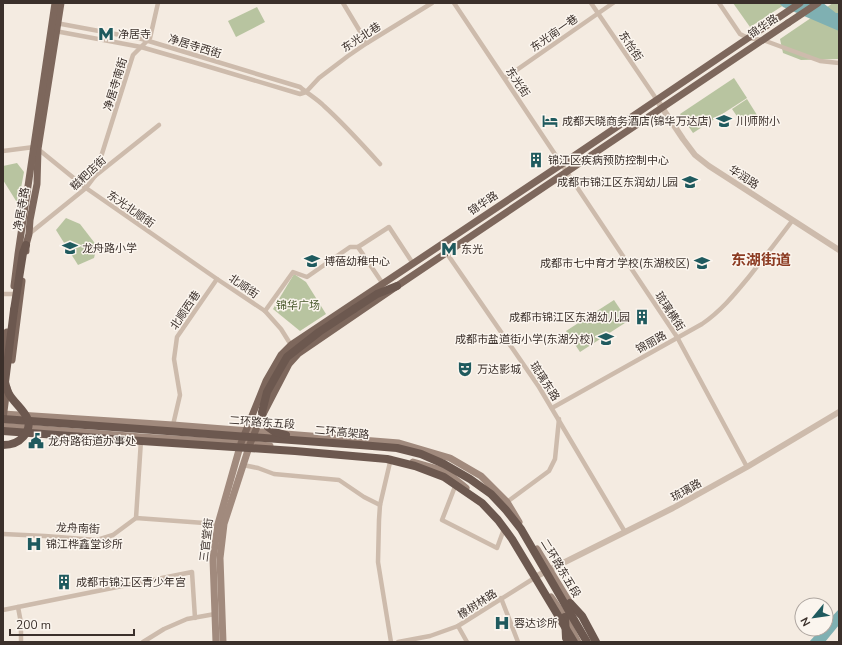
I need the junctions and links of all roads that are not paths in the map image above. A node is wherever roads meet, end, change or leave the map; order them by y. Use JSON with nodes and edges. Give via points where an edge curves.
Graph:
{"nodes":[{"id":1,"x":55,"y":3,"type":"edge"},
{"id":2,"x":61,"y":3,"type":"edge"},
{"id":3,"x":158,"y":3,"type":"edge"},
{"id":4,"x":343,"y":3,"type":"edge"},
{"id":5,"x":432,"y":3,"type":"edge"},
{"id":6,"x":454,"y":3,"type":"edge"},
{"id":7,"x":591,"y":3,"type":"edge"},
{"id":8,"x":613,"y":3,"type":"edge"},
{"id":9,"x":719,"y":3,"type":"edge"},
{"id":10,"x":800,"y":3,"type":"edge"},
{"id":11,"x":818,"y":3,"type":"edge"},
{"id":12,"x":598,"y":13,"type":"junction"},
{"id":13,"x":55,"y":27,"type":"junction"},
{"id":14,"x":748,"y":38,"type":"junction"},
{"id":15,"x":762,"y":40,"type":"junction"},
{"id":16,"x":147,"y":41,"type":"junction"},
{"id":17,"x":367,"y":43,"type":"junction"},
{"id":18,"x":141,"y":47,"type":"junction"},
{"id":19,"x":839,"y":63,"type":"edge"},
{"id":20,"x":504,"y":78,"type":"junction"},
{"id":21,"x":306,"y":92,"type":"junction"},
{"id":22,"x":657,"y":100,"type":"junction"},
{"id":23,"x":662,"y":108,"type":"junction"},
{"id":24,"x":159,"y":125,"type":"dead end"},
{"id":25,"x":36,"y":148,"type":"junction"},
{"id":26,"x":3,"y":151,"type":"edge"},
{"id":27,"x":380,"y":164,"type":"dead end"},
{"id":28,"x":562,"y":164,"type":"junction"},
{"id":29,"x":567,"y":172,"type":"junction"},
{"id":30,"x":95,"y":176,"type":"junction"},
{"id":31,"x":86,"y":188,"type":"junction"},
{"id":32,"x":792,"y":220,"type":"junction"},
{"id":33,"x":29,"y":234,"type":"junction"},
{"id":34,"x":26,"y":245,"type":"junction"},
{"id":35,"x":441,"y":245,"type":"junction"},
{"id":36,"x":358,"y":247,"type":"junction"},
{"id":37,"x":839,"y":250,"type":"edge"},
{"id":38,"x":446,"y":253,"type":"junction"},
{"id":39,"x":412,"y":262,"type":"dead end"},
{"id":40,"x":217,"y":279,"type":"junction"},
{"id":41,"x":383,"y":284,"type":"junction"},
{"id":42,"x":397,"y":286,"type":"junction"},
{"id":43,"x":3,"y":294,"type":"edge"},
{"id":44,"x":13,"y":294,"type":"junction"},
{"id":45,"x":265,"y":311,"type":"junction"},
{"id":46,"x":677,"y":338,"type":"junction"},
{"id":47,"x":291,"y":345,"type":"junction"},
{"id":48,"x":3,"y":363,"type":"edge"},
{"id":49,"x":552,"y":408,"type":"junction"},
{"id":50,"x":839,"y":412,"type":"edge"},
{"id":51,"x":3,"y":417,"type":"edge"},
{"id":52,"x":559,"y":419,"type":"junction"},
{"id":53,"x":173,"y":425,"type":"junction"},
{"id":54,"x":3,"y":426,"type":"edge"},
{"id":55,"x":3,"y":431,"type":"edge"},
{"id":56,"x":246,"y":432,"type":"junction"},
{"id":57,"x":255,"y":432,"type":"junction"},
{"id":58,"x":141,"y":437,"type":"junction"},
{"id":59,"x":241,"y":443,"type":"junction"},
{"id":60,"x":250,"y":444,"type":"junction"},
{"id":61,"x":360,"y":444,"type":"junction"},
{"id":62,"x":3,"y":445,"type":"edge"},
{"id":63,"x":391,"y":456,"type":"junction"},
{"id":64,"x":243,"y":465,"type":"junction"},
{"id":65,"x":747,"y":466,"type":"junction"},
{"id":66,"x":457,"y":481,"type":"junction"},
{"id":67,"x":507,"y":502,"type":"junction"},
{"id":68,"x":380,"y":505,"type":"junction"},
{"id":69,"x":136,"y":518,"type":"junction"},
{"id":70,"x":218,"y":524,"type":"junction"},
{"id":71,"x":506,"y":525,"type":"junction"},
{"id":72,"x":625,"y":532,"type":"junction"},
{"id":73,"x":3,"y":534,"type":"edge"},
{"id":74,"x":550,"y":569,"type":"junction"},
{"id":75,"x":537,"y":576,"type":"junction"},
{"id":76,"x":501,"y":598,"type":"junction"},
{"id":77,"x":570,"y":603,"type":"junction"},
{"id":78,"x":18,"y":607,"type":"junction"},
{"id":79,"x":3,"y":610,"type":"edge"},
{"id":80,"x":215,"y":614,"type":"junction"},
{"id":81,"x":565,"y":617,"type":"junction"},
{"id":82,"x":195,"y":618,"type":"junction"},
{"id":83,"x":458,"y":626,"type":"junction"},
{"id":84,"x":21,"y":642,"type":"edge"},
{"id":85,"x":143,"y":642,"type":"edge"},
{"id":86,"x":216,"y":642,"type":"edge"},
{"id":87,"x":223,"y":642,"type":"edge"},
{"id":88,"x":391,"y":642,"type":"edge"},
{"id":89,"x":398,"y":642,"type":"edge"},
{"id":90,"x":467,"y":642,"type":"edge"},
{"id":91,"x":518,"y":642,"type":"edge"},
{"id":92,"x":569,"y":642,"type":"edge"},
{"id":93,"x":574,"y":642,"type":"edge"},
{"id":94,"x":578,"y":642,"type":"edge"},
{"id":95,"x":587,"y":642,"type":"edge"},
{"id":96,"x":590,"y":642,"type":"edge"},
{"id":97,"x":596,"y":642,"type":"edge"}],
"edges":[{"from":1,"to":13,"type":"main road","name":"净居寺路"},
{"from":2,"to":13,"type":"main road","name":"净居寺路"},
{"from":3,"to":16,"type":"street","name":"净居寺南街","via":[[150,38]]},
{"from":4,"to":17,"type":"street"},
{"from":5,"to":17,"type":"street","name":"东光北巷"},
{"from":6,"to":20,"type":"street","name":"东光街"},
{"from":7,"to":12,"type":"street","name":"东怡街"},
{"from":8,"to":12,"type":"street","name":"东光南一巷"},
{"from":9,"to":14,"type":"street","via":[[740,34]]},
{"from":10,"to":14,"type":"main road","name":"锦华路"},
{"from":11,"to":15,"type":"main road","name":"锦华路","bridge":true},
{"from":12,"to":20,"type":"street","name":"东光南一巷"},
{"from":12,"to":22,"type":"street","name":"东怡街"},
{"from":13,"to":16,"type":"street","name":"净居寺西街"},
{"from":13,"to":18,"type":"street","name":"净居寺西街"},
{"from":13,"to":25,"type":"main road","name":"净居寺路"},
{"from":14,"to":15,"type":"street"},
{"from":14,"to":22,"type":"main road","name":"锦华路"},
{"from":15,"to":19,"type":"street","via":[[820,61]]},
{"from":15,"to":23,"type":"main road","name":"锦华路"},
{"from":16,"to":18,"type":"street","name":"净居寺南街"},
{"from":16,"to":21,"type":"street","name":"净居寺西街","via":[[300,87]]},
{"from":17,"to":21,"type":"street","name":"东光北巷","via":[[319,78]]},
{"from":18,"to":21,"type":"street","name":"净居寺西街","via":[[300,94]]},
{"from":18,"to":30,"type":"street","name":"净居寺南街","via":[[133,55]]},
{"from":20,"to":28,"type":"street","name":"东光街"},
{"from":21,"to":27,"type":"street","name":"净居寺西街","via":[[349,130]]},
{"from":22,"to":23,"type":"street","name":"华润路"},
{"from":22,"to":28,"type":"main road","name":"锦华路"},
{"from":23,"to":29,"type":"main road","name":"锦华路"},
{"from":23,"to":32,"type":"street","name":"华润路","via":[[695,155]]},
{"from":24,"to":30,"type":"street","name":"糍粑店街"},
{"from":25,"to":26,"type":"street"},
{"from":25,"to":31,"type":"street","name":"东光北顺街"},
{"from":25,"to":33,"type":"main road","name":"净居寺路","via":[[36,184]]},
{"from":25,"to":44,"type":"main road","name":"净居寺路"},
{"from":28,"to":29,"type":"street","name":"东光街"},
{"from":28,"to":35,"type":"main road","name":"锦华路"},
{"from":29,"to":38,"type":"main road","name":"锦华路"},
{"from":29,"to":46,"type":"street","name":"琉璃横街"},
{"from":30,"to":31,"type":"street","name":"糍粑店街"},
{"from":31,"to":33,"type":"street","name":"糍粑店街"},
{"from":31,"to":40,"type":"street","name":"东光北顺街"},
{"from":32,"to":37,"type":"street","name":"华润路"},
{"from":32,"to":46,"type":"street","name":"锦丽路","via":[[732,298],[702,324]]},
{"from":33,"to":34,"type":"main road","name":"净居寺路"},
{"from":34,"to":51,"type":"main road","name":"净居寺路"},
{"from":34,"to":62,"type":"highway","bridge":true,"via":[[14,310],[5,382],[10,395],[27,417],[28,428],[20,440]]},
{"from":35,"to":38,"type":"street","name":"琉璃东路"},
{"from":35,"to":41,"type":"main road","name":"锦华路"},
{"from":36,"to":39,"type":"street","via":[[389,227]]},
{"from":36,"to":41,"type":"street"},
{"from":36,"to":45,"type":"street","via":[[350,247],[306,277],[293,272]]},
{"from":38,"to":42,"type":"main road","name":"锦华路"},
{"from":38,"to":49,"type":"street","name":"琉璃东路"},
{"from":40,"to":45,"type":"street","name":"北顺街"},
{"from":40,"to":53,"type":"street","name":"北顺西巷","via":[[177,337],[174,359],[180,395]]},
{"from":41,"to":47,"type":"main road","name":"锦华路"},
{"from":42,"to":57,"type":"main road","name":"锦华路","via":[[299,353],[288,364]]},
{"from":42,"to":61,"type":"highway","bridge":true,"via":[[376,294],[287,357],[267,392],[262,412],[263,421],[275,432]]},
{"from":43,"to":44,"type":"street"},
{"from":44,"to":48,"type":"main road","name":"净居寺路"},
{"from":45,"to":47,"type":"street","name":"北顺街"},
{"from":46,"to":49,"type":"street","name":"锦丽路"},
{"from":46,"to":65,"type":"street","name":"琉璃横街"},
{"from":47,"to":56,"type":"main road","name":"锦华路","via":[[266,381]]},
{"from":49,"to":52,"type":"street","name":"琉璃东路"},
{"from":50,"to":65,"type":"street","name":"琉璃路"},
{"from":51,"to":53,"type":"main road","name":"二环路东五段"},
{"from":51,"to":61,"type":"highway","name":"二环高架路","bridge":true},
{"from":52,"to":67,"type":"street","via":[[555,459],[549,471]]},
{"from":52,"to":72,"type":"street","name":"琉璃东路"},
{"from":53,"to":56,"type":"main road","name":"二环路东五段"},
{"from":54,"to":58,"type":"main road","name":"二环路东五段"},
{"from":55,"to":93,"type":"highway","name":"二环高架路","bridge":true,"via":[[296,451],[387,459],[415,466],[444,477],[482,503],[498,520]]},
{"from":56,"to":57,"type":"main road","name":"二环路东五段"},
{"from":56,"to":59,"type":"main road","name":"锦华路"},
{"from":57,"to":60,"type":"main road","name":"锦华路"},
{"from":57,"to":67,"type":"main road","name":"二环路东五段","via":[[399,443],[450,458],[481,476]]},
{"from":58,"to":59,"type":"main road","name":"二环路东五段"},
{"from":58,"to":69,"type":"street"},
{"from":59,"to":60,"type":"main road","name":"二环路东五段"},
{"from":59,"to":70,"type":"main road","name":"三官堂街"},
{"from":60,"to":63,"type":"main road","name":"二环路东五段"},
{"from":60,"to":64,"type":"main road","name":"三官堂街"},
{"from":61,"to":95,"type":"highway","name":"二环高架路","bridge":true,"via":[[422,454],[470,478],[491,494],[521,529]]},
{"from":63,"to":66,"type":"main road","name":"二环路东五段","via":[[445,471]]},
{"from":63,"to":68,"type":"street"},
{"from":64,"to":68,"type":"street","via":[[274,474],[339,480]]},
{"from":64,"to":87,"type":"main road","name":"三官堂街","via":[[224,524],[220,558]]},
{"from":65,"to":72,"type":"street","name":"琉璃路"},
{"from":66,"to":71,"type":"main road","name":"二环路东五段","via":[[490,506]]},
{"from":66,"to":71,"type":"street","via":[[442,520],[497,548]]},
{"from":67,"to":74,"type":"main road","name":"二环路东五段"},
{"from":68,"to":88,"type":"street","via":[[378,562]]},
{"from":69,"to":70,"type":"street"},
{"from":69,"to":73,"type":"street","name":"龙舟南街","via":[[113,535],[97,540]]},
{"from":70,"to":80,"type":"main road","name":"三官堂街","via":[[213,559]]},
{"from":71,"to":75,"type":"main road","name":"二环路东五段"},
{"from":72,"to":74,"type":"street","name":"琉璃路"},
{"from":74,"to":75,"type":"street","name":"琉璃路"},
{"from":74,"to":77,"type":"main road","name":"二环路东五段"},
{"from":75,"to":76,"type":"street","name":"橡树林路"},
{"from":75,"to":81,"type":"main road","name":"二环路东五段"},
{"from":76,"to":83,"type":"street","name":"橡树林路"},
{"from":76,"to":91,"type":"street"},
{"from":77,"to":96,"type":"main road","name":"二环路东五段","via":[[573,614]]},
{"from":77,"to":97,"type":"highway","via":[[582,616]]},
{"from":78,"to":79,"type":"street"},
{"from":78,"to":82,"type":"street","via":[[192,572]]},
{"from":78,"to":84,"type":"street"},
{"from":80,"to":82,"type":"street"},
{"from":80,"to":86,"type":"main road","name":"三官堂街"},
{"from":81,"to":92,"type":"highway","via":[[566,638]]},
{"from":81,"to":94,"type":"main road","name":"二环路东五段"},
{"from":82,"to":85,"type":"street","via":[[164,629]]},
{"from":83,"to":89,"type":"street","name":"橡树林路","via":[[430,636]]},
{"from":83,"to":90,"type":"street"}]}
